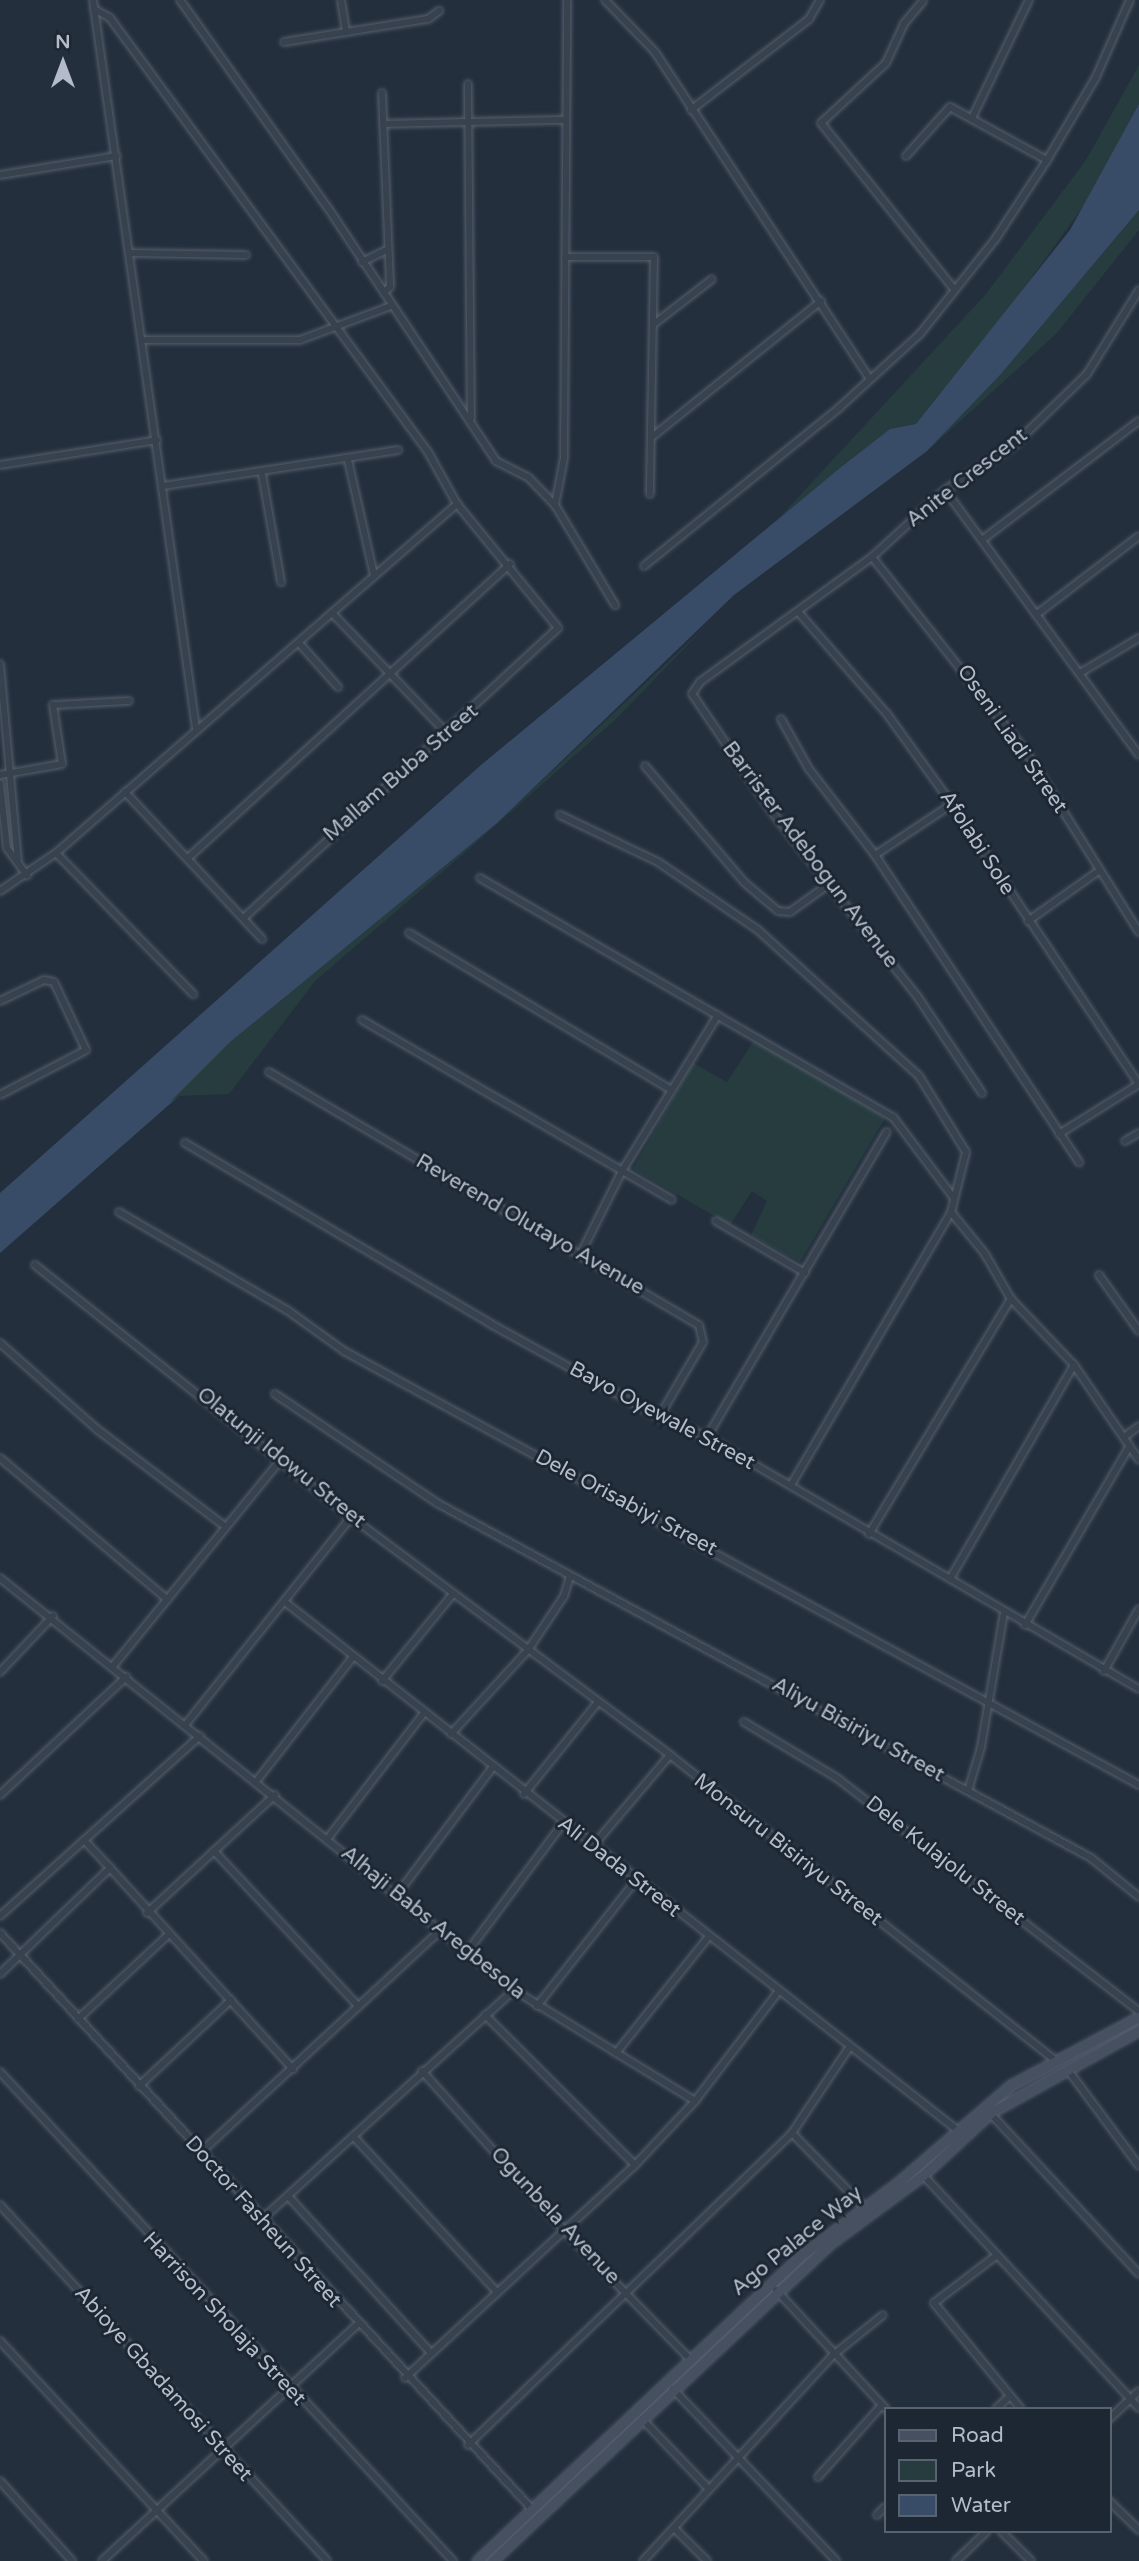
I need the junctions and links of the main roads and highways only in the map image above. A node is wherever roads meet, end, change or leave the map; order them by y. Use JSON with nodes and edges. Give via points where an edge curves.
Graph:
{"nodes":[{"id":1,"x":1139,"y":2017,"type":"edge"},
{"id":2,"x":1139,"y":2030,"type":"edge"},
{"id":3,"x":1022,"y":2079,"type":"junction"},
{"id":4,"x":1011,"y":2085,"type":"junction"},
{"id":5,"x":1025,"y":2093,"type":"junction"},
{"id":6,"x":1014,"y":2099,"type":"junction"},
{"id":7,"x":477,"y":2561,"type":"edge"},
{"id":8,"x":492,"y":2561,"type":"edge"}],
"edges":[{"from":1,"to":3,"type":"main road","name":"Ago Palace Way"},
{"from":2,"to":5,"type":"main road","name":"Ago Palace Way"},
{"from":3,"to":4,"type":"main road","name":"Ago Palace Way"},
{"from":3,"to":5,"type":"main road"},
{"from":4,"to":6,"type":"main road"},
{"from":4,"to":7,"type":"main road","name":"Ago Palace Way","via":[[780,2273]]},
{"from":5,"to":6,"type":"main road","name":"Ago Palace Way"},
{"from":6,"to":8,"type":"main road","name":"Ago Palace Way","via":[[990,2113],[923,2175],[776,2290]]}]}
